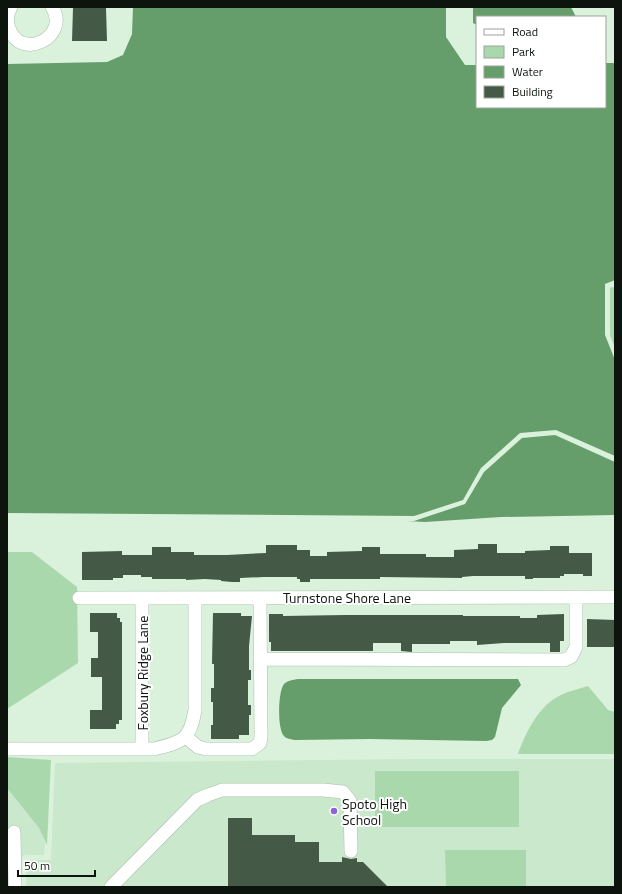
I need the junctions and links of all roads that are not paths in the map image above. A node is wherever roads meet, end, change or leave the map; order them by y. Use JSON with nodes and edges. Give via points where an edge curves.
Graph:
{"nodes":[{"id":1,"x":11,"y":7,"type":"edge"},
{"id":2,"x":52,"y":7,"type":"edge"},
{"id":3,"x":576,"y":597,"type":"junction"},
{"id":4,"x":615,"y":597,"type":"edge"},
{"id":5,"x":79,"y":598,"type":"dead end"},
{"id":6,"x":142,"y":598,"type":"junction"},
{"id":7,"x":195,"y":598,"type":"junction"},
{"id":8,"x":260,"y":598,"type":"junction"},
{"id":9,"x":260,"y":659,"type":"junction"},
{"id":10,"x":186,"y":737,"type":"junction"},
{"id":11,"x":142,"y":748,"type":"junction"},
{"id":12,"x":7,"y":749,"type":"edge"},
{"id":13,"x":14,"y":832,"type":"dead end"},
{"id":14,"x":350,"y":851,"type":"dead end"},
{"id":15,"x":15,"y":887,"type":"edge"},
{"id":16,"x":111,"y":887,"type":"edge"}],
"edges":[{"from":1,"to":2,"type":"street","via":[[7,24],[14,38],[20,42],[37,44],[45,41],[55,27],[56,19]]},
{"from":3,"to":4,"type":"street","name":"Turnstone Shore Lane"},
{"from":3,"to":8,"type":"street","name":"Turnstone Shore Lane"},
{"from":3,"to":9,"type":"street","via":[[576,647],[572,657],[564,660]]},
{"from":5,"to":6,"type":"street","name":"Turnstone Shore Lane"},
{"from":6,"to":7,"type":"street","name":"Turnstone Shore Lane"},
{"from":6,"to":11,"type":"street","name":"Foxbury Ridge Lane"},
{"from":7,"to":8,"type":"street","name":"Turnstone Shore Lane"},
{"from":7,"to":10,"type":"street","via":[[195,710],[193,724]]},
{"from":8,"to":9,"type":"street"},
{"from":9,"to":10,"type":"street","via":[[261,738],[258,746],[206,749],[198,747]]},
{"from":10,"to":11,"type":"street","via":[[173,744]]},
{"from":11,"to":12,"type":"street"},
{"from":13,"to":15,"type":"street"},
{"from":14,"to":16,"type":"street","via":[[350,801],[343,792],[222,790],[197,800]]}]}
